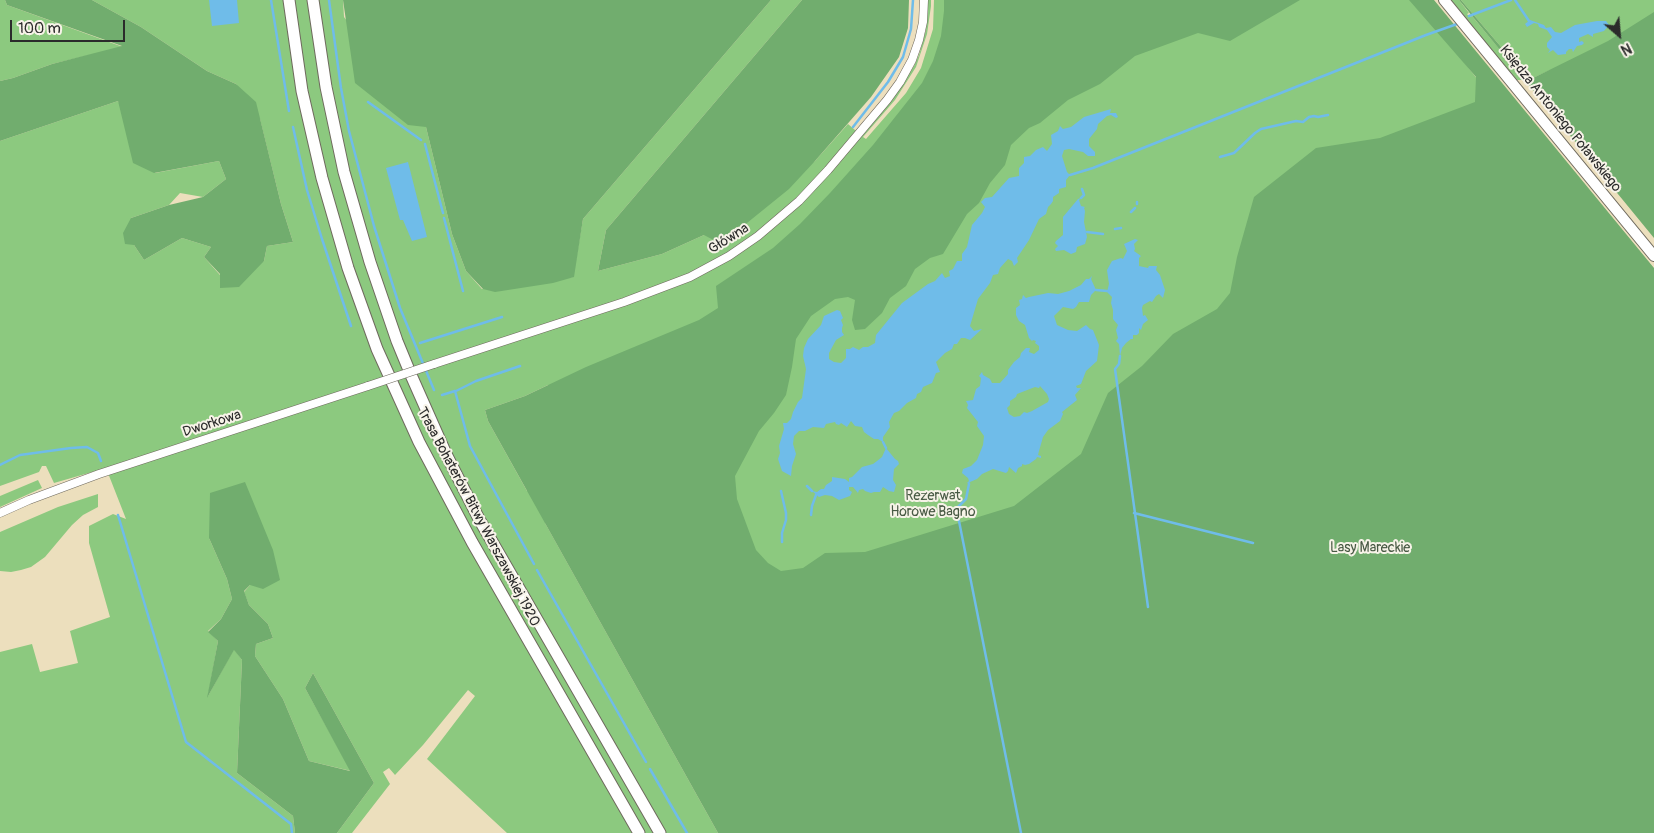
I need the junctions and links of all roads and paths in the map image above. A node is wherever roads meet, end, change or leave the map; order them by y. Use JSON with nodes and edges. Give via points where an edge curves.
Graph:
{"nodes":[{"id":1,"x":289,"y":0,"type":"edge"},
{"id":2,"x":313,"y":0,"type":"edge"},
{"id":3,"x":924,"y":0,"type":"edge"},
{"id":4,"x":1444,"y":0,"type":"edge"},
{"id":5,"x":1654,"y":256,"type":"edge"},
{"id":6,"x":434,"y":364,"type":"joint"},
{"id":7,"x":0,"y":513,"type":"edge"},
{"id":8,"x":639,"y":833,"type":"edge"},
{"id":9,"x":660,"y":833,"type":"edge"}],
"edges":[{"from":1,"to":8,"type":"highway","name":"Trasa Bohaterów Bitwy Warszawskiej 1920","via":[[312,140],[336,230],[377,349],[433,470]]},
{"from":2,"to":9,"type":"highway","name":"Trasa Bohaterów Bitwy Warszawskiej 1920","via":[[335,137],[358,224],[397,341],[446,454],[479,519]]},
{"from":3,"to":6,"type":"street","name":"Główna","via":[[919,40],[900,82],[828,170],[799,201],[758,236],[690,277]]},
{"from":4,"to":5,"type":"main road","name":"Księdza Antoniego Poławskiego"},
{"from":6,"to":7,"type":"street","name":"Dworkowa","bridge":true,"via":[[89,477]]}]}
